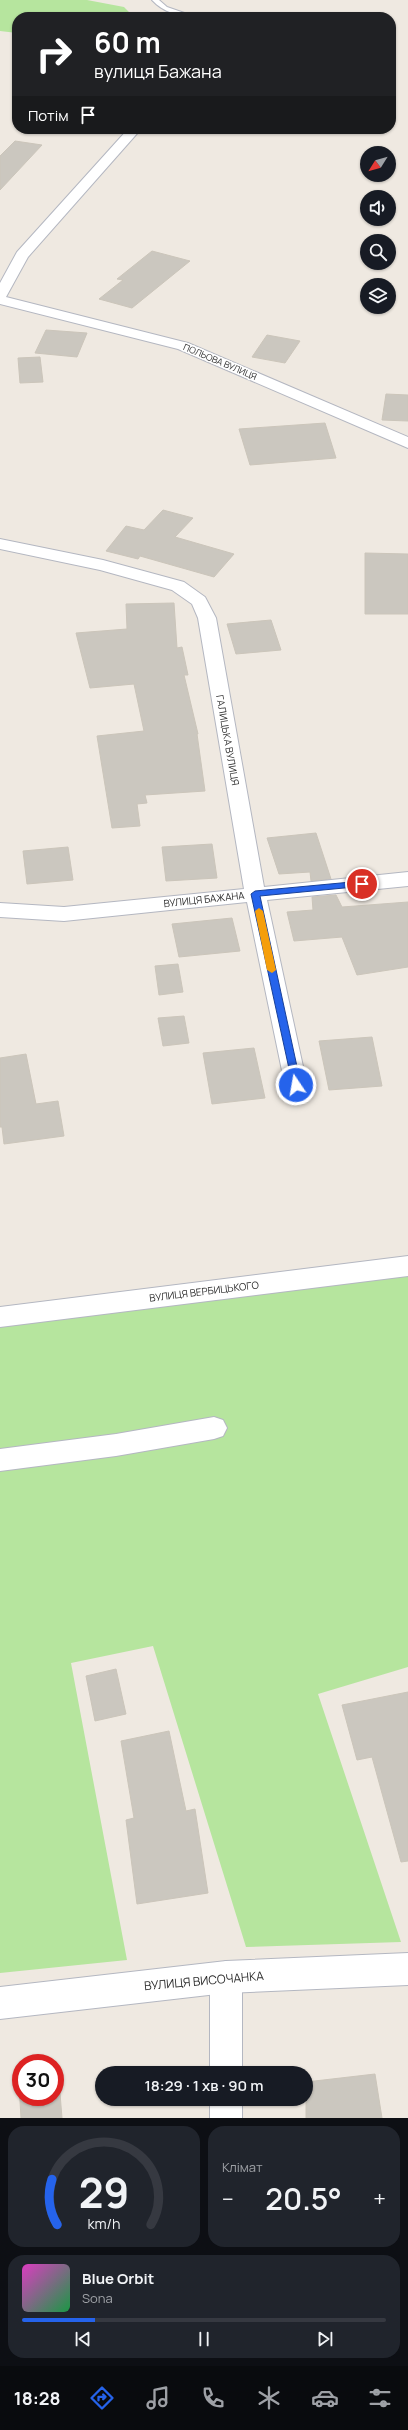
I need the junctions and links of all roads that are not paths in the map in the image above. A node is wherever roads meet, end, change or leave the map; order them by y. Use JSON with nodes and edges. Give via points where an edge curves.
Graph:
{"nodes":[{"id":1,"x":156,"y":0,"type":"edge"},
{"id":2,"x":177,"y":12,"type":"edge"},
{"id":3,"x":131,"y":134,"type":"edge"},
{"id":4,"x":0,"y":296,"type":"edge"},
{"id":5,"x":0,"y":300,"type":"edge"},
{"id":6,"x":408,"y":443,"type":"edge"},
{"id":7,"x":0,"y":544,"type":"edge"},
{"id":8,"x":408,"y":879,"type":"edge"},
{"id":9,"x":255,"y":894,"type":"junction"},
{"id":10,"x":0,"y":910,"type":"edge"},
{"id":11,"x":296,"y":1085,"type":"dead end"},
{"id":12,"x":408,"y":1266,"type":"edge"},
{"id":13,"x":0,"y":1317,"type":"edge"},
{"id":14,"x":214,"y":1428,"type":"dead end"},
{"id":15,"x":0,"y":1460,"type":"edge"},
{"id":16,"x":408,"y":1969,"type":"edge"},
{"id":17,"x":226,"y":1977,"type":"junction"},
{"id":18,"x":0,"y":2004,"type":"edge"},
{"id":19,"x":226,"y":2066,"type":"edge"},
{"id":20,"x":226,"y":2106,"type":"edge"},
{"id":21,"x":226,"y":2118,"type":"edge"}],
"edges":[{"from":1,"to":2,"type":"lane","via":[[165,8]]},
{"from":3,"to":4,"type":"street","via":[[22,255]]},
{"from":5,"to":6,"type":"street","name":"ПОЛЬОВА ВУЛИЦЯ","via":[[183,346]]},
{"from":7,"to":9,"type":"street","name":"ГАЛИЦЬКА ВУЛИЦЯ","via":[[103,565],[178,586],[199,601],[207,618]]},
{"from":8,"to":9,"type":"street","name":"ВУЛИЦЯ БАЖАНА"},
{"from":9,"to":10,"type":"street","name":"ВУЛИЦЯ БАЖАНА","via":[[64,914]]},
{"from":9,"to":11,"type":"street","name":"ГАЛИЦЬКА ВУЛИЦЯ"},
{"from":12,"to":13,"type":"street","name":"ВУЛИЦЯ ВЕРБИЦЬКОГО"},
{"from":14,"to":15,"type":"street"},
{"from":16,"to":17,"type":"street","name":"ВУЛИЦЯ ВИСОЧАНКА"},
{"from":17,"to":18,"type":"street","name":"ВУЛИЦЯ ВИСОЧАНКА"},
{"from":17,"to":19,"type":"street"},
{"from":20,"to":21,"type":"street"}]}
